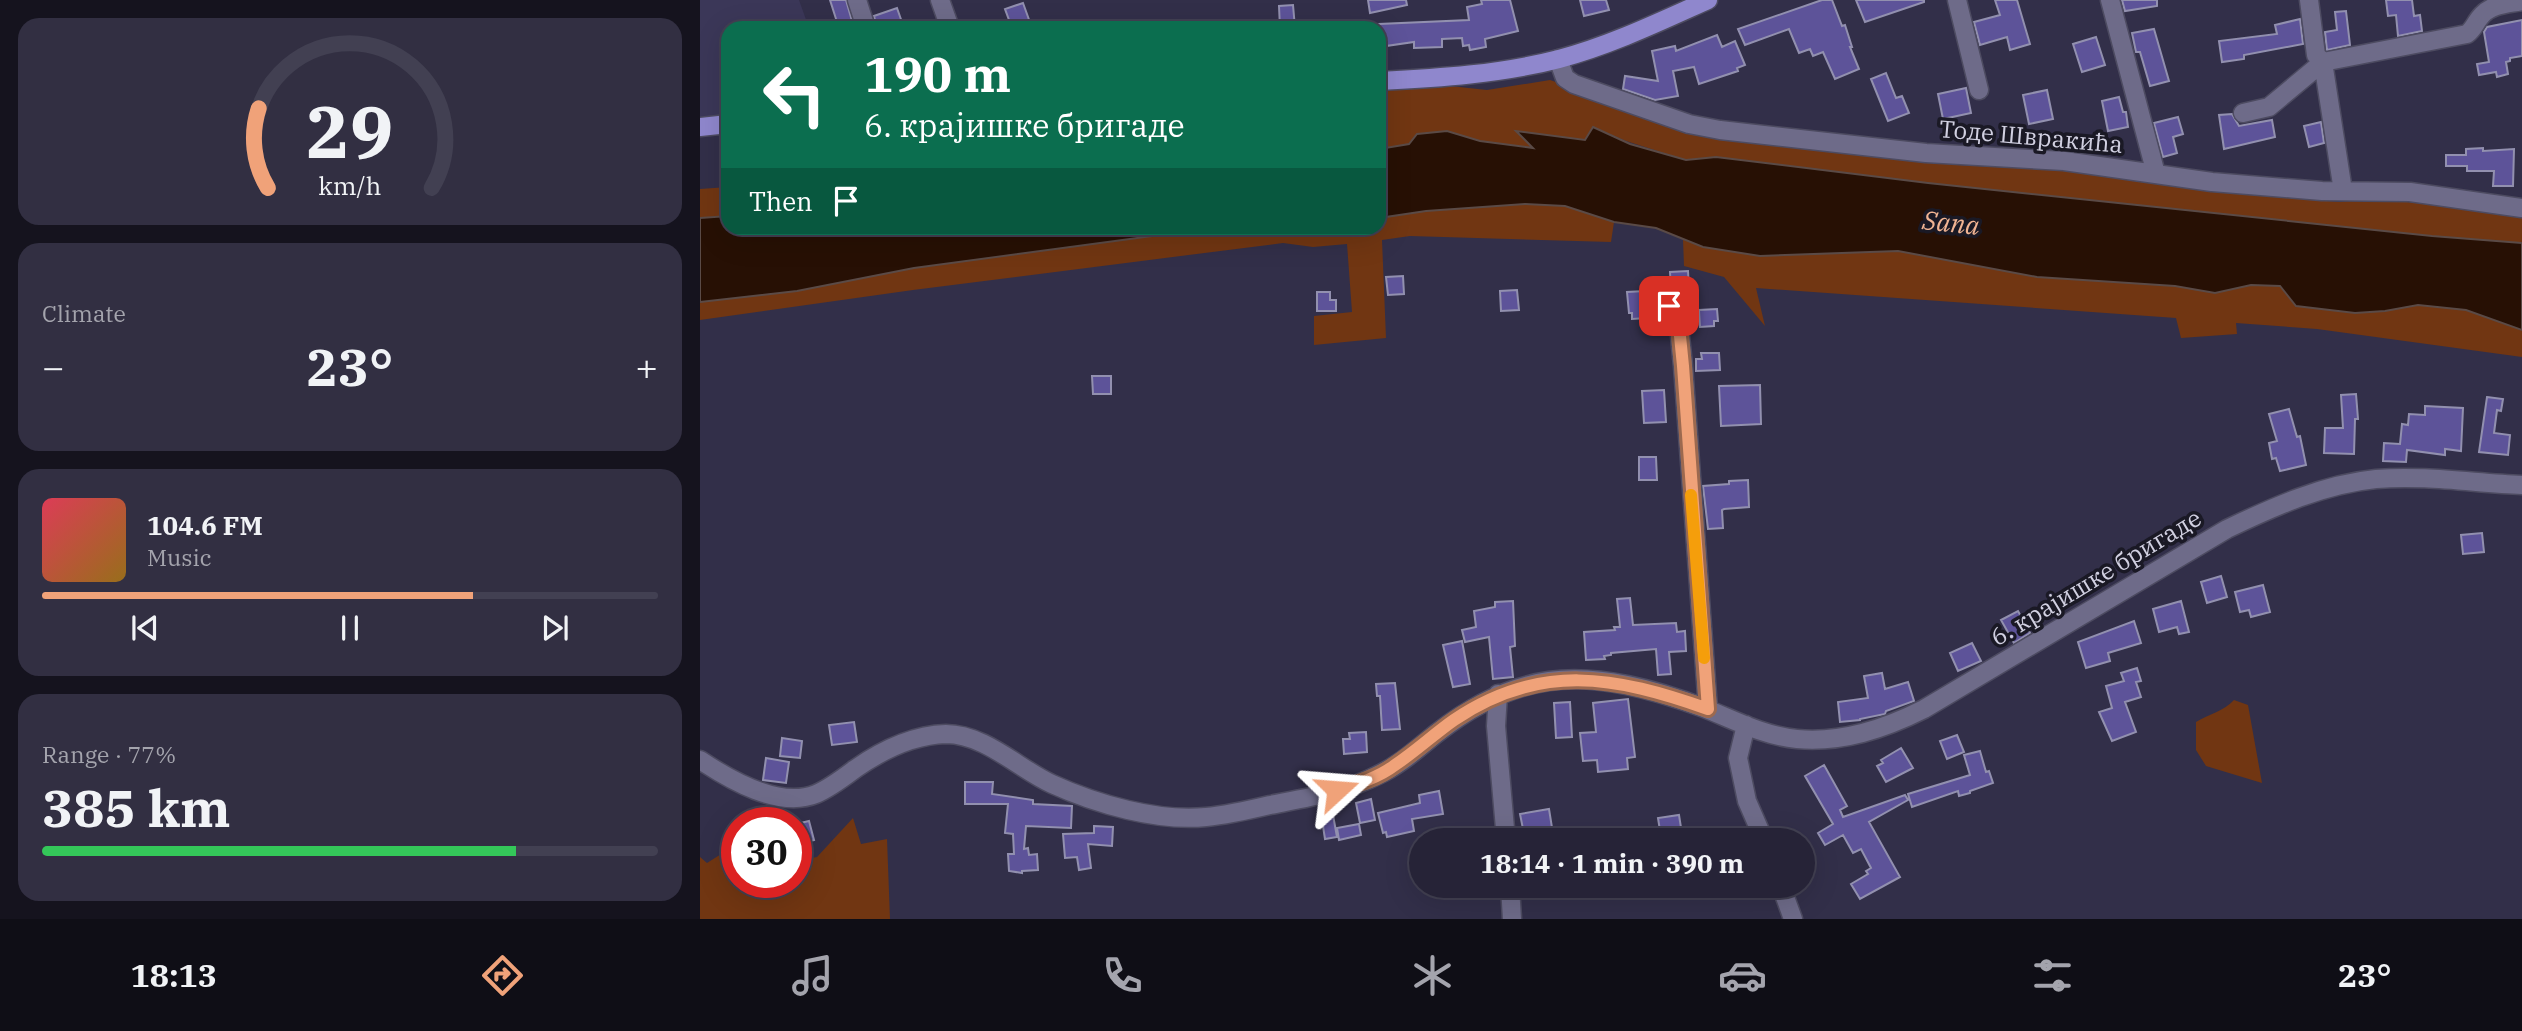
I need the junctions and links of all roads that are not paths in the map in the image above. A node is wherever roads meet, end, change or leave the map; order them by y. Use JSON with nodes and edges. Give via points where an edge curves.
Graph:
{"nodes":[{"id":1,"x":857,"y":0,"type":"edge"},
{"id":2,"x":940,"y":0,"type":"edge"},
{"id":3,"x":1708,"y":0,"type":"edge"},
{"id":4,"x":1957,"y":0,"type":"edge"},
{"id":5,"x":2110,"y":0,"type":"edge"},
{"id":6,"x":2309,"y":0,"type":"edge"},
{"id":7,"x":2522,"y":1,"type":"edge"},
{"id":8,"x":864,"y":21,"type":"edge"},
{"id":9,"x":948,"y":21,"type":"edge"},
{"id":10,"x":1558,"y":59,"type":"junction"},
{"id":11,"x":2323,"y":62,"type":"junction"},
{"id":12,"x":1386,"y":80,"type":"edge"},
{"id":13,"x":1979,"y":90,"type":"dead end"},
{"id":14,"x":2243,"y":113,"type":"dead end"},
{"id":15,"x":721,"y":125,"type":"edge"},
{"id":16,"x":700,"y":127,"type":"edge"},
{"id":17,"x":2156,"y":174,"type":"junction"},
{"id":18,"x":2343,"y":191,"type":"junction"},
{"id":19,"x":2522,"y":208,"type":"edge"},
{"id":20,"x":1669,"y":306,"type":"dead end"},
{"id":21,"x":2522,"y":485,"type":"edge"},
{"id":22,"x":1498,"y":694,"type":"junction"},
{"id":23,"x":1708,"y":709,"type":"junction"},
{"id":24,"x":1745,"y":725,"type":"junction"},
{"id":25,"x":700,"y":760,"type":"edge"},
{"id":26,"x":1505,"y":828,"type":"edge"},
{"id":27,"x":1759,"y":828,"type":"edge"},
{"id":28,"x":1511,"y":898,"type":"edge"},
{"id":29,"x":1785,"y":898,"type":"edge"},
{"id":30,"x":1512,"y":919,"type":"edge"},
{"id":31,"x":1793,"y":919,"type":"edge"}],
"edges":[{"from":1,"to":8,"type":"street"},
{"from":2,"to":9,"type":"street"},
{"from":3,"to":10,"type":"main road","via":[[1634,34]]},
{"from":4,"to":13,"type":"street"},
{"from":5,"to":17,"type":"street"},
{"from":6,"to":11,"type":"street","via":[[2316,55]]},
{"from":7,"to":11,"type":"street","via":[[2491,8],[2467,34]]},
{"from":10,"to":12,"type":"main road","via":[[1491,72]]},
{"from":10,"to":17,"type":"street","name":"Тоде Швракића","via":[[1565,78],[1574,84],[1689,124],[1720,130],[1926,153],[2064,161]]},
{"from":11,"to":14,"type":"street","via":[[2269,107]]},
{"from":11,"to":18,"type":"street"},
{"from":15,"to":16,"type":"main road"},
{"from":17,"to":18,"type":"street","name":"Тоде Швракића"},
{"from":18,"to":19,"type":"street","name":"Тоде Швракића","via":[[2410,192]]},
{"from":20,"to":23,"type":"street","via":[[1678,316],[1683,366]]},
{"from":21,"to":24,"type":"street","name":"6. крајишке бригаде","via":[[2376,479],[2314,494],[2227,529],[1901,720],[1851,736],[1814,740],[1779,736]]},
{"from":22,"to":23,"type":"street","name":"6. крајишке бригаде","via":[[1547,681],[1593,680]]},
{"from":22,"to":25,"type":"street","name":"6. крајишке бригаде","via":[[1452,721],[1378,776],[1337,790],[1208,817],[1149,814],[1090,797],[1051,783],[978,742],[948,734],[895,746],[831,786],[802,798],[755,790]]},
{"from":22,"to":26,"type":"street","via":[[1496,726]]},
{"from":23,"to":24,"type":"street","name":"6. крајишке бригаде"},
{"from":24,"to":27,"type":"street","via":[[1738,758],[1747,801]]},
{"from":28,"to":30,"type":"street"},
{"from":29,"to":31,"type":"street"}]}
